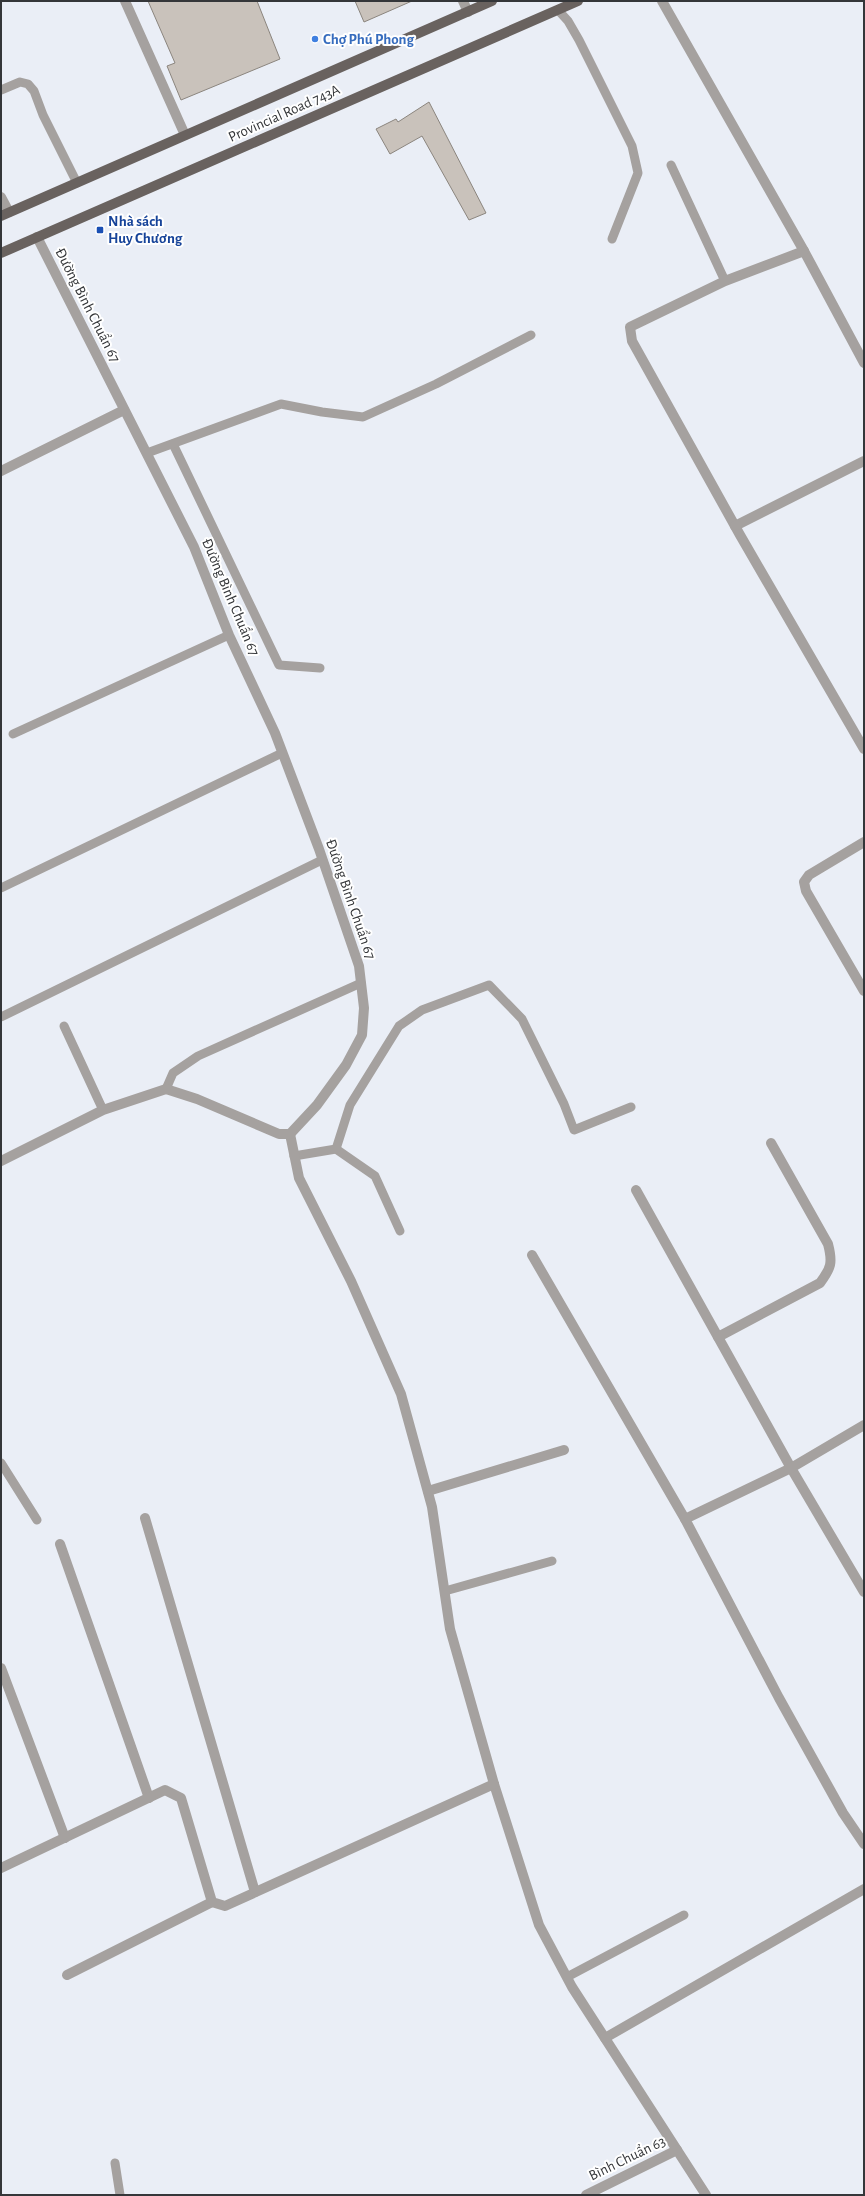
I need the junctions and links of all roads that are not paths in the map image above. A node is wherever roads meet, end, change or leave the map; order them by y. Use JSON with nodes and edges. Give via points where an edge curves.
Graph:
{"nodes":[{"id":1,"x":125,"y":1,"type":"edge"},
{"id":2,"x":463,"y":1,"type":"edge"},
{"id":3,"x":492,"y":1,"type":"edge"},
{"id":4,"x":578,"y":1,"type":"edge"},
{"id":5,"x":662,"y":1,"type":"edge"},
{"id":6,"x":558,"y":10,"type":"junction"},
{"id":7,"x":468,"y":12,"type":"junction"},
{"id":8,"x":1,"y":90,"type":"edge"},
{"id":9,"x":185,"y":135,"type":"junction"},
{"id":10,"x":671,"y":165,"type":"dead end"},
{"id":11,"x":77,"y":183,"type":"junction"},
{"id":12,"x":1,"y":197,"type":"edge"},
{"id":13,"x":5,"y":214,"type":"edge"},
{"id":14,"x":37,"y":238,"type":"junction"},
{"id":15,"x":612,"y":239,"type":"dead end"},
{"id":16,"x":804,"y":251,"type":"junction"},
{"id":17,"x":1,"y":253,"type":"edge"},
{"id":18,"x":725,"y":281,"type":"junction"},
{"id":19,"x":531,"y":335,"type":"dead end"},
{"id":20,"x":864,"y":363,"type":"edge"},
{"id":21,"x":124,"y":410,"type":"junction"},
{"id":22,"x":173,"y":444,"type":"junction"},
{"id":23,"x":147,"y":453,"type":"junction"},
{"id":24,"x":864,"y":461,"type":"edge"},
{"id":25,"x":1,"y":471,"type":"edge"},
{"id":26,"x":735,"y":526,"type":"junction"},
{"id":27,"x":229,"y":634,"type":"junction"},
{"id":28,"x":320,"y":668,"type":"dead end"},
{"id":29,"x":13,"y":734,"type":"dead end"},
{"id":30,"x":864,"y":749,"type":"edge"},
{"id":31,"x":282,"y":753,"type":"junction"},
{"id":32,"x":864,"y":842,"type":"edge"},
{"id":33,"x":322,"y":860,"type":"junction"},
{"id":34,"x":1,"y":888,"type":"edge"},
{"id":35,"x":362,"y":983,"type":"junction"},
{"id":36,"x":864,"y":991,"type":"edge"},
{"id":37,"x":1,"y":1017,"type":"edge"},
{"id":38,"x":64,"y":1026,"type":"dead end"},
{"id":39,"x":166,"y":1089,"type":"junction"},
{"id":40,"x":631,"y":1107,"type":"dead end"},
{"id":41,"x":103,"y":1110,"type":"junction"},
{"id":42,"x":290,"y":1134,"type":"junction"},
{"id":43,"x":771,"y":1143,"type":"dead end"},
{"id":44,"x":336,"y":1149,"type":"junction"},
{"id":45,"x":294,"y":1156,"type":"junction"},
{"id":46,"x":1,"y":1161,"type":"edge"},
{"id":47,"x":636,"y":1190,"type":"dead end"},
{"id":48,"x":400,"y":1231,"type":"dead end"},
{"id":49,"x":532,"y":1255,"type":"dead end"},
{"id":50,"x":718,"y":1337,"type":"junction"},
{"id":51,"x":864,"y":1426,"type":"edge"},
{"id":52,"x":564,"y":1450,"type":"dead end"},
{"id":53,"x":1,"y":1463,"type":"edge"},
{"id":54,"x":791,"y":1468,"type":"junction"},
{"id":55,"x":428,"y":1491,"type":"junction"},
{"id":56,"x":145,"y":1518,"type":"dead end"},
{"id":57,"x":685,"y":1519,"type":"junction"},
{"id":58,"x":37,"y":1520,"type":"dead end"},
{"id":59,"x":60,"y":1544,"type":"dead end"},
{"id":60,"x":552,"y":1561,"type":"dead end"},
{"id":61,"x":445,"y":1591,"type":"junction"},
{"id":62,"x":864,"y":1592,"type":"edge"},
{"id":63,"x":1,"y":1668,"type":"edge"},
{"id":64,"x":494,"y":1784,"type":"junction"},
{"id":65,"x":149,"y":1798,"type":"junction"},
{"id":66,"x":65,"y":1838,"type":"junction"},
{"id":67,"x":864,"y":1844,"type":"edge"},
{"id":68,"x":1,"y":1868,"type":"edge"},
{"id":69,"x":864,"y":1889,"type":"edge"},
{"id":70,"x":256,"y":1892,"type":"junction"},
{"id":71,"x":212,"y":1902,"type":"junction"},
{"id":72,"x":684,"y":1915,"type":"dead end"},
{"id":73,"x":67,"y":1975,"type":"dead end"},
{"id":74,"x":567,"y":1977,"type":"junction"},
{"id":75,"x":605,"y":2038,"type":"junction"},
{"id":76,"x":677,"y":2150,"type":"junction"},
{"id":77,"x":115,"y":2163,"type":"dead end"},
{"id":78,"x":120,"y":2195,"type":"edge"},
{"id":79,"x":586,"y":2195,"type":"edge"},
{"id":80,"x":706,"y":2195,"type":"edge"}],
"edges":[{"from":1,"to":9,"type":"street"},
{"from":2,"to":7,"type":"street"},
{"from":3,"to":7,"type":"main road","name":"Provincial Road 743A"},
{"from":4,"to":6,"type":"main road","name":"Provincial Road 743A"},
{"from":5,"to":16,"type":"street"},
{"from":6,"to":14,"type":"main road","name":"Provincial Road 743A"},
{"from":6,"to":15,"type":"lane","via":[[579,40],[632,146],[638,173]]},
{"from":7,"to":9,"type":"main road","name":"Provincial Road 743A"},
{"from":8,"to":11,"type":"lane","via":[[20,82],[28,84],[34,91],[43,115]]},
{"from":9,"to":11,"type":"main road","name":"Provincial Road 743A"},
{"from":10,"to":18,"type":"lane"},
{"from":11,"to":13,"type":"main road","name":"Provincial Road 743A"},
{"from":12,"to":13,"type":"street"},
{"from":14,"to":17,"type":"main road","name":"Provincial Road 743A"},
{"from":14,"to":21,"type":"street","name":"Đường Bình Chuẩn 67"},
{"from":16,"to":18,"type":"street"},
{"from":16,"to":20,"type":"street"},
{"from":18,"to":26,"type":"street","via":[[630,327],[632,341]]},
{"from":19,"to":22,"type":"lane","via":[[436,384],[363,416],[281,404]]},
{"from":21,"to":23,"type":"street","name":"Đường Bình Chuẩn 67"},
{"from":21,"to":25,"type":"street"},
{"from":22,"to":23,"type":"lane"},
{"from":22,"to":28,"type":"lane","via":[[279,665]]},
{"from":23,"to":27,"type":"street","name":"Đường Bình Chuẩn 67","via":[[194,547]]},
{"from":24,"to":26,"type":"street"},
{"from":26,"to":30,"type":"street"},
{"from":27,"to":29,"type":"lane"},
{"from":27,"to":31,"type":"street","name":"Đường Bình Chuẩn 67"},
{"from":31,"to":33,"type":"street","name":"Đường Bình Chuẩn 67"},
{"from":31,"to":34,"type":"lane"},
{"from":32,"to":36,"type":"street","via":[[809,875],[804,882],[806,891]]},
{"from":33,"to":35,"type":"street","name":"Đường Bình Chuẩn 67","via":[[359,966]]},
{"from":33,"to":37,"type":"lane"},
{"from":35,"to":39,"type":"lane","via":[[198,1056],[173,1073]]},
{"from":35,"to":42,"type":"street","name":"Đường Bình Chuẩn 67","via":[[362,1036],[346,1065],[317,1105]]},
{"from":38,"to":41,"type":"lane"},
{"from":39,"to":41,"type":"street"},
{"from":39,"to":42,"type":"street","via":[[279,1134]]},
{"from":40,"to":44,"type":"lane","via":[[574,1130],[522,1019],[489,985],[422,1010],[399,1026],[350,1105]]},
{"from":41,"to":46,"type":"street"},
{"from":42,"to":45,"type":"street"},
{"from":43,"to":50,"type":"street","via":[[828,1244],[831,1256],[830,1270],[820,1283]]},
{"from":44,"to":45,"type":"lane"},
{"from":44,"to":48,"type":"lane","via":[[375,1176]]},
{"from":45,"to":55,"type":"street","via":[[299,1178],[351,1281],[401,1394]]},
{"from":47,"to":50,"type":"street"},
{"from":49,"to":57,"type":"street"},
{"from":50,"to":54,"type":"street"},
{"from":51,"to":54,"type":"street"},
{"from":52,"to":55,"type":"street"},
{"from":53,"to":58,"type":"lane"},
{"from":54,"to":57,"type":"street"},
{"from":54,"to":62,"type":"street"},
{"from":55,"to":61,"type":"street"},
{"from":56,"to":70,"type":"street"},
{"from":57,"to":67,"type":"street","via":[[783,1705],[843,1813]]},
{"from":59,"to":65,"type":"street"},
{"from":60,"to":61,"type":"lane"},
{"from":61,"to":64,"type":"street","via":[[450,1629]]},
{"from":63,"to":66,"type":"street"},
{"from":64,"to":70,"type":"street"},
{"from":64,"to":74,"type":"street","via":[[539,1924]]},
{"from":65,"to":66,"type":"street"},
{"from":65,"to":71,"type":"street","via":[[165,1790],[181,1798]]},
{"from":66,"to":68,"type":"street"},
{"from":69,"to":75,"type":"street"},
{"from":70,"to":71,"type":"street","via":[[225,1906]]},
{"from":71,"to":73,"type":"street"},
{"from":72,"to":74,"type":"lane"},
{"from":74,"to":75,"type":"street"},
{"from":75,"to":76,"type":"street"},
{"from":76,"to":79,"type":"street","name":"Bình Chuẩn 63"},
{"from":76,"to":80,"type":"street","name":"Bình Chuẩn 63"},
{"from":77,"to":78,"type":"lane"}]}
